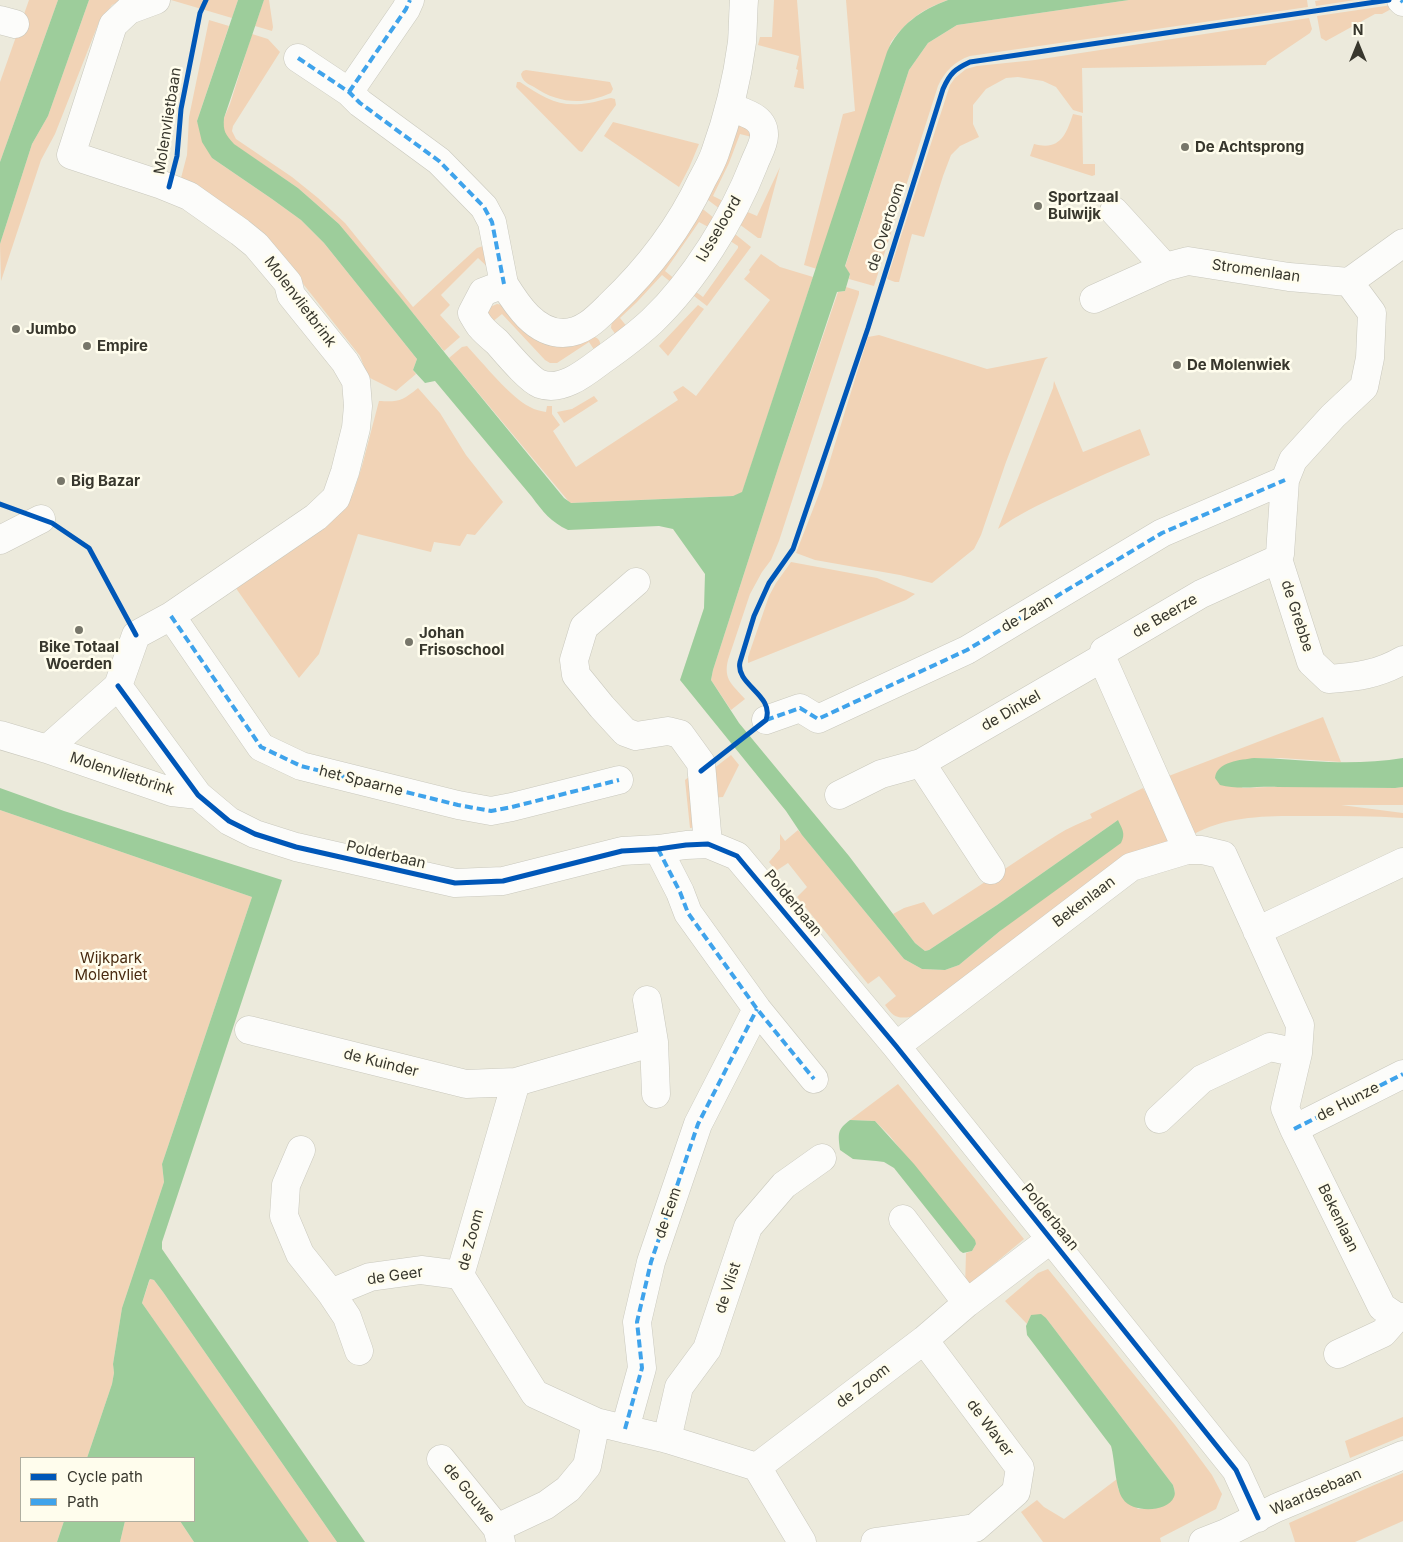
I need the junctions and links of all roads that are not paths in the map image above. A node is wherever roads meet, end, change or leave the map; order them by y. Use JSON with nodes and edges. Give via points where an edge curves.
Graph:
{"nodes":[{"id":1,"x":156,"y":0,"type":"edge"},
{"id":2,"x":410,"y":0,"type":"edge"},
{"id":3,"x":744,"y":0,"type":"edge"},
{"id":4,"x":298,"y":58,"type":"dead end"},
{"id":5,"x":349,"y":92,"type":"junction"},
{"id":6,"x":730,"y":107,"type":"junction"},
{"id":7,"x":1114,"y":211,"type":"dead end"},
{"id":8,"x":1403,"y":243,"type":"edge"},
{"id":9,"x":1165,"y":267,"type":"junction"},
{"id":10,"x":1349,"y":282,"type":"junction"},
{"id":11,"x":504,"y":284,"type":"junction"},
{"id":12,"x":1094,"y":299,"type":"dead end"},
{"id":13,"x":596,"y":319,"type":"junction"},
{"id":14,"x":622,"y":345,"type":"junction"},
{"id":15,"x":1285,"y":480,"type":"junction"},
{"id":16,"x":40,"y":519,"type":"dead end"},
{"id":17,"x":0,"y":540,"type":"edge"},
{"id":18,"x":1278,"y":559,"type":"junction"},
{"id":19,"x":636,"y":582,"type":"dead end"},
{"id":20,"x":171,"y":616,"type":"junction"},
{"id":21,"x":1102,"y":658,"type":"junction"},
{"id":22,"x":1403,"y":660,"type":"edge"},
{"id":23,"x":118,"y":686,"type":"junction"},
{"id":24,"x":766,"y":720,"type":"dead end"},
{"id":25,"x":0,"y":735,"type":"edge"},
{"id":26,"x":46,"y":749,"type":"junction"},
{"id":27,"x":921,"y":763,"type":"junction"},
{"id":28,"x":619,"y":780,"type":"dead end"},
{"id":29,"x":839,"y":794,"type":"dead end"},
{"id":30,"x":198,"y":795,"type":"junction"},
{"id":31,"x":708,"y":844,"type":"junction"},
{"id":32,"x":658,"y":849,"type":"junction"},
{"id":33,"x":1186,"y":850,"type":"junction"},
{"id":34,"x":1403,"y":862,"type":"edge"},
{"id":35,"x":991,"y":870,"type":"dead end"},
{"id":36,"x":1257,"y":931,"type":"junction"},
{"id":37,"x":647,"y":1000,"type":"dead end"},
{"id":38,"x":757,"y":1009,"type":"junction"},
{"id":39,"x":248,"y":1030,"type":"dead end"},
{"id":40,"x":654,"y":1042,"type":"junction"},
{"id":41,"x":896,"y":1046,"type":"junction"},
{"id":42,"x":1298,"y":1053,"type":"junction"},
{"id":43,"x":1403,"y":1074,"type":"edge"},
{"id":44,"x":814,"y":1079,"type":"dead end"},
{"id":45,"x":516,"y":1082,"type":"junction"},
{"id":46,"x":656,"y":1094,"type":"dead end"},
{"id":47,"x":1159,"y":1119,"type":"dead end"},
{"id":48,"x":1294,"y":1129,"type":"junction"},
{"id":49,"x":301,"y":1150,"type":"dead end"},
{"id":50,"x":822,"y":1158,"type":"dead end"},
{"id":51,"x":903,"y":1219,"type":"dead end"},
{"id":52,"x":1051,"y":1238,"type":"junction"},
{"id":53,"x":460,"y":1276,"type":"junction"},
{"id":54,"x":332,"y":1293,"type":"junction"},
{"id":55,"x":967,"y":1303,"type":"junction"},
{"id":56,"x":1400,"y":1317,"type":"edge"},
{"id":57,"x":924,"y":1340,"type":"junction"},
{"id":58,"x":359,"y":1351,"type":"dead end"},
{"id":59,"x":1338,"y":1354,"type":"dead end"},
{"id":60,"x":596,"y":1422,"type":"junction"},
{"id":61,"x":625,"y":1429,"type":"junction"},
{"id":62,"x":666,"y":1439,"type":"junction"},
{"id":63,"x":1403,"y":1455,"type":"edge"},
{"id":64,"x":441,"y":1459,"type":"dead end"},
{"id":65,"x":757,"y":1467,"type":"junction"},
{"id":66,"x":1258,"y":1518,"type":"junction"},
{"id":67,"x":499,"y":1535,"type":"edge"},
{"id":68,"x":802,"y":1542,"type":"edge"},
{"id":69,"x":875,"y":1542,"type":"edge"},
{"id":70,"x":1203,"y":1542,"type":"edge"}],
"edges":[{"from":1,"to":20,"type":"street","name":"Molenvlietbrink","via":[[129,10],[113,25],[72,155],[190,196],[256,245],[288,283],[291,296],[346,362],[356,381],[358,406],[356,428],[336,498],[316,517]]},
{"from":2,"to":5,"type":"street"},
{"from":3,"to":6,"type":"street","via":[[742,42]]},
{"from":4,"to":5,"type":"street"},
{"from":5,"to":11,"type":"street","via":[[439,161],[484,207],[492,222]]},
{"from":6,"to":13,"type":"street","via":[[714,155],[692,201],[660,252]]},
{"from":6,"to":14,"type":"street","name":"IJsseloord","via":[[754,116],[762,124],[765,137],[750,173],[727,220],[701,262],[652,321]]},
{"from":7,"to":9,"type":"street"},
{"from":8,"to":10,"type":"street"},
{"from":9,"to":10,"type":"street","name":"Stromenlaan","via":[[1188,261],[1289,277]]},
{"from":9,"to":12,"type":"street","name":"Stromenlaan"},
{"from":10,"to":15,"type":"street","via":[[1372,313],[1370,358],[1364,387],[1293,460]]},
{"from":11,"to":13,"type":"street","via":[[516,304],[548,331],[564,333],[584,329]]},
{"from":11,"to":14,"type":"street","name":"IJsseloord","via":[[483,292],[472,313],[479,325],[540,384],[567,384]]},
{"from":13,"to":14,"type":"street"},
{"from":15,"to":18,"type":"street"},
{"from":15,"to":24,"type":"street","name":"de Zaan","via":[[1162,533],[967,650],[818,719],[800,708]]},
{"from":16,"to":17,"type":"street"},
{"from":18,"to":21,"type":"street","name":"de Beerze","via":[[1201,594],[1104,651]]},
{"from":18,"to":22,"type":"street","name":"de Grebbe","via":[[1311,662],[1329,680],[1358,677]]},
{"from":19,"to":31,"type":"street","via":[[584,627],[574,660],[576,675],[626,732],[636,736],[668,731],[680,734],[701,763]]},
{"from":20,"to":23,"type":"street","name":"Molenvlietbrink","via":[[136,635]]},
{"from":20,"to":28,"type":"street","name":"het Spaarne","via":[[261,748],[301,766],[491,811]]},
{"from":21,"to":27,"type":"street","name":"de Dinkel"},
{"from":21,"to":33,"type":"street"},
{"from":23,"to":26,"type":"street","name":"Molenvlietbrink"},
{"from":23,"to":30,"type":"street","name":"Polderbaan"},
{"from":25,"to":26,"type":"street","name":"Molenvlietbrink"},
{"from":26,"to":30,"type":"street","name":"Molenvlietbrink","via":[[172,792]]},
{"from":27,"to":29,"type":"street","name":"de Dinkel","via":[[880,774]]},
{"from":27,"to":35,"type":"street"},
{"from":30,"to":32,"type":"street","name":"Polderbaan","via":[[229,821],[255,834],[296,847],[456,883],[503,881],[622,851]]},
{"from":31,"to":32,"type":"street","name":"Polderbaan"},
{"from":31,"to":41,"type":"street","name":"Polderbaan","via":[[737,856]]},
{"from":32,"to":38,"type":"street","via":[[688,913]]},
{"from":33,"to":36,"type":"street","name":"Bekenlaan","via":[[1223,854]]},
{"from":33,"to":41,"type":"street","name":"Bekenlaan","via":[[1131,868]]},
{"from":34,"to":36,"type":"street"},
{"from":36,"to":42,"type":"street","name":"Bekenlaan","via":[[1300,1025]]},
{"from":37,"to":40,"type":"street"},
{"from":38,"to":44,"type":"street"},
{"from":38,"to":61,"type":"street","name":"de Eem","via":[[698,1124],[651,1262],[637,1322],[642,1368]]},
{"from":39,"to":45,"type":"street","name":"de Kuinder","via":[[466,1084]]},
{"from":40,"to":45,"type":"street"},
{"from":40,"to":46,"type":"street"},
{"from":41,"to":52,"type":"street","name":"Polderbaan"},
{"from":42,"to":47,"type":"street","via":[[1270,1047],[1202,1079]]},
{"from":42,"to":48,"type":"street","name":"Bekenlaan","via":[[1285,1108]]},
{"from":43,"to":48,"type":"street","name":"de Hunze"},
{"from":45,"to":53,"type":"street","name":"de Zoom"},
{"from":48,"to":56,"type":"street","name":"Bekenlaan","via":[[1382,1307]]},
{"from":49,"to":54,"type":"street","via":[[286,1185],[284,1216],[300,1254]]},
{"from":50,"to":62,"type":"street","name":"de Vlist","via":[[784,1185],[748,1227],[707,1349],[679,1387]]},
{"from":51,"to":55,"type":"street"},
{"from":52,"to":55,"type":"street","name":"de Zoom"},
{"from":52,"to":66,"type":"street","name":"Polderbaan","via":[[1236,1470]]},
{"from":53,"to":54,"type":"street","name":"de Geer","via":[[421,1270],[370,1277]]},
{"from":53,"to":60,"type":"street","name":"de Zoom","via":[[535,1394]]},
{"from":54,"to":58,"type":"street","via":[[347,1317]]},
{"from":55,"to":57,"type":"street","name":"de Zoom"},
{"from":56,"to":59,"type":"street","via":[[1383,1333]]},
{"from":57,"to":65,"type":"street","name":"de Zoom"},
{"from":57,"to":69,"type":"street","name":"de Waver","via":[[1020,1468],[1016,1492],[975,1528]]},
{"from":60,"to":61,"type":"street","name":"de Zoom"},
{"from":60,"to":67,"type":"street","name":"de Gouwe","via":[[587,1466],[568,1489]]},
{"from":61,"to":62,"type":"street","name":"de Zoom"},
{"from":62,"to":65,"type":"street","name":"de Zoom"},
{"from":63,"to":66,"type":"street","name":"Waardsebaan"},
{"from":64,"to":67,"type":"street","name":"de Gouwe"},
{"from":65,"to":68,"type":"street"},
{"from":66,"to":70,"type":"street","name":"Waardsebaan"}]}
